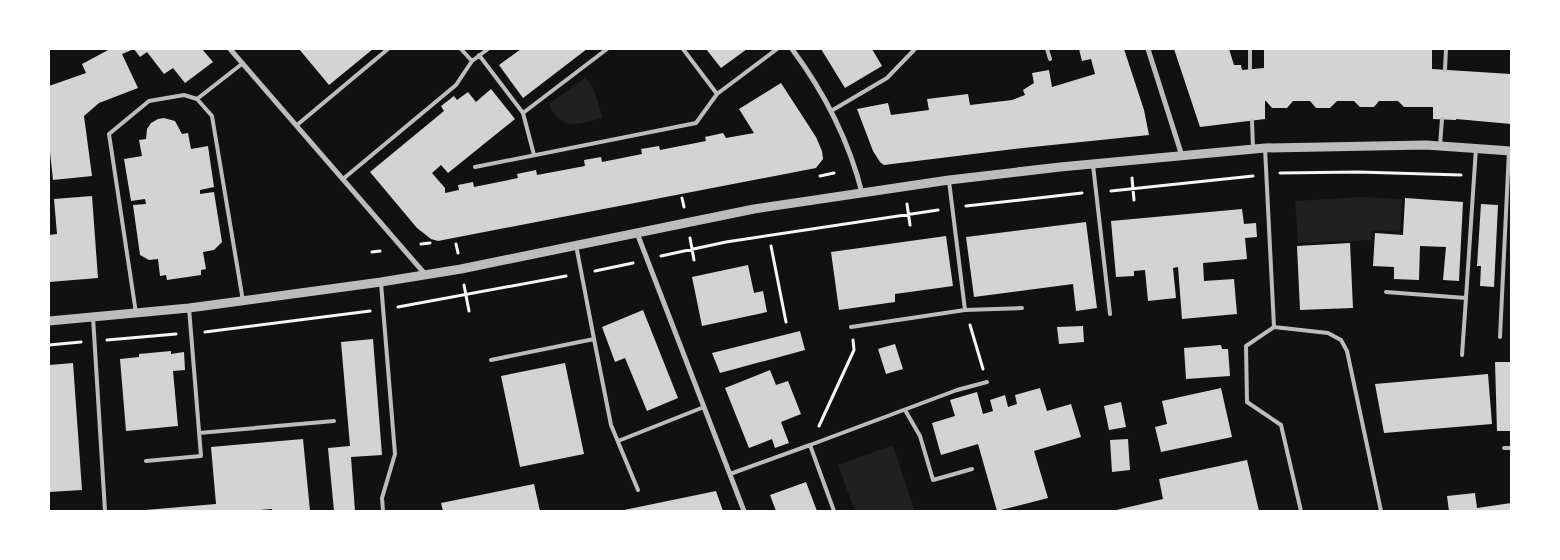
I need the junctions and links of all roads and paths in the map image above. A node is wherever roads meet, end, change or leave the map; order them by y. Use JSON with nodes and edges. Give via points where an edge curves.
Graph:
{"nodes":[{"id":1,"x":230,"y":49,"type":"edge"},
{"id":2,"x":388,"y":49,"type":"edge"},
{"id":3,"x":461,"y":49,"type":"edge"},
{"id":4,"x":488,"y":49,"type":"edge"},
{"id":5,"x":607,"y":49,"type":"edge"},
{"id":6,"x":683,"y":49,"type":"edge"},
{"id":7,"x":777,"y":49,"type":"edge"},
{"id":8,"x":792,"y":49,"type":"edge"},
{"id":9,"x":915,"y":49,"type":"edge"},
{"id":10,"x":1047,"y":49,"type":"edge"},
{"id":11,"x":1148,"y":49,"type":"edge"},
{"id":12,"x":1250,"y":49,"type":"edge"},
{"id":13,"x":1446,"y":49,"type":"edge"},
{"id":14,"x":479,"y":56,"type":"junction"},
{"id":15,"x":1050,"y":59,"type":"dead end"},
{"id":16,"x":472,"y":61,"type":"junction"},
{"id":17,"x":243,"y":63,"type":"junction"},
{"id":18,"x":1250,"y":69,"type":"dead end"},
{"id":19,"x":1445,"y":70,"type":"dead end"},
{"id":20,"x":717,"y":94,"type":"junction"},
{"id":21,"x":197,"y":98,"type":"junction"},
{"id":22,"x":831,"y":111,"type":"junction"},
{"id":23,"x":523,"y":113,"type":"junction"},
{"id":24,"x":1442,"y":119,"type":"dead end"},
{"id":25,"x":1252,"y":121,"type":"dead end"},
{"id":26,"x":297,"y":125,"type":"junction"},
{"id":27,"x":1440,"y":146,"type":"junction"},
{"id":28,"x":1265,"y":148,"type":"junction"},
{"id":29,"x":1476,"y":148,"type":"junction"},
{"id":30,"x":1253,"y":149,"type":"junction"},
{"id":31,"x":1510,"y":151,"type":"edge"},
{"id":32,"x":534,"y":155,"type":"junction"},
{"id":33,"x":1182,"y":157,"type":"junction"},
{"id":34,"x":1092,"y":165,"type":"junction"},
{"id":35,"x":474,"y":167,"type":"dead end"},
{"id":36,"x":1132,"y":172,"type":"dead end"},
{"id":37,"x":834,"y":173,"type":"dead end"},
{"id":38,"x":1266,"y":174,"type":"junction"},
{"id":39,"x":820,"y":176,"type":"dead end"},
{"id":40,"x":1474,"y":176,"type":"junction"},
{"id":41,"x":343,"y":179,"type":"junction"},
{"id":42,"x":949,"y":180,"type":"junction"},
{"id":43,"x":1133,"y":189,"type":"junction"},
{"id":44,"x":1095,"y":192,"type":"junction"},
{"id":45,"x":862,"y":193,"type":"junction"},
{"id":46,"x":682,"y":198,"type":"dead end"},
{"id":47,"x":906,"y":198,"type":"dead end"},
{"id":48,"x":1134,"y":200,"type":"dead end"},
{"id":49,"x":953,"y":208,"type":"junction"},
{"id":50,"x":684,"y":209,"type":"dead end"},
{"id":51,"x":908,"y":214,"type":"junction"},
{"id":52,"x":910,"y":225,"type":"dead end"},
{"id":53,"x":637,"y":233,"type":"junction"},
{"id":54,"x":689,"y":233,"type":"dead end"},
{"id":55,"x":430,"y":243,"type":"dead end"},
{"id":56,"x":421,"y":244,"type":"dead end"},
{"id":57,"x":456,"y":244,"type":"dead end"},
{"id":58,"x":576,"y":245,"type":"junction"},
{"id":59,"x":771,"y":246,"type":"dead end"},
{"id":60,"x":692,"y":248,"type":"junction"},
{"id":61,"x":380,"y":251,"type":"dead end"},
{"id":62,"x":372,"y":252,"type":"dead end"},
{"id":63,"x":458,"y":256,"type":"dead end"},
{"id":64,"x":647,"y":259,"type":"junction"},
{"id":65,"x":694,"y":260,"type":"dead end"},
{"id":66,"x":581,"y":273,"type":"junction"},
{"id":67,"x":425,"y":275,"type":"junction"},
{"id":68,"x":463,"y":280,"type":"dead end"},
{"id":69,"x":380,"y":282,"type":"junction"},
{"id":70,"x":1386,"y":292,"type":"dead end"},
{"id":71,"x":466,"y":296,"type":"junction"},
{"id":72,"x":1466,"y":298,"type":"junction"},
{"id":73,"x":243,"y":301,"type":"junction"},
{"id":74,"x":189,"y":308,"type":"junction"},
{"id":75,"x":1022,"y":308,"type":"dead end"},
{"id":76,"x":383,"y":310,"type":"junction"},
{"id":77,"x":468,"y":310,"type":"dead end"},
{"id":78,"x":965,"y":310,"type":"junction"},
{"id":79,"x":136,"y":313,"type":"junction"},
{"id":80,"x":1110,"y":314,"type":"dead end"},
{"id":81,"x":93,"y":317,"type":"junction"},
{"id":82,"x":49,"y":321,"type":"edge"},
{"id":83,"x":786,"y":322,"type":"dead end"},
{"id":84,"x":851,"y":327,"type":"joint"},
{"id":85,"x":1274,"y":327,"type":"junction"},
{"id":86,"x":971,"y":329,"type":"dead end"},
{"id":87,"x":191,"y":333,"type":"junction"},
{"id":88,"x":1500,"y":337,"type":"dead end"},
{"id":89,"x":594,"y":339,"type":"junction"},
{"id":90,"x":95,"y":341,"type":"junction"},
{"id":91,"x":49,"y":345,"type":"edge"},
{"id":92,"x":1462,"y":355,"type":"dead end"},
{"id":93,"x":491,"y":360,"type":"dead end"},
{"id":94,"x":987,"y":382,"type":"joint"},
{"id":95,"x":704,"y":407,"type":"junction"},
{"id":96,"x":905,"y":410,"type":"junction"},
{"id":97,"x":334,"y":421,"type":"dead end"},
{"id":98,"x":199,"y":433,"type":"junction"},
{"id":99,"x":618,"y":441,"type":"junction"},
{"id":100,"x":810,"y":444,"type":"junction"},
{"id":101,"x":1504,"y":448,"type":"dead end"},
{"id":102,"x":1511,"y":448,"type":"edge"},
{"id":103,"x":146,"y":461,"type":"dead end"},
{"id":104,"x":972,"y":469,"type":"dead end"},
{"id":105,"x":730,"y":474,"type":"junction"},
{"id":106,"x":638,"y":490,"type":"dead end"},
{"id":107,"x":105,"y":511,"type":"edge"},
{"id":108,"x":383,"y":511,"type":"edge"},
{"id":109,"x":744,"y":511,"type":"edge"},
{"id":110,"x":834,"y":511,"type":"edge"},
{"id":111,"x":1301,"y":511,"type":"edge"},
{"id":112,"x":1382,"y":511,"type":"edge"}],
"edges":[{"from":1,"to":17,"type":"street"},
{"from":2,"to":26,"type":"lane"},
{"from":3,"to":16,"type":"lane"},
{"from":4,"to":14,"type":"lane"},
{"from":5,"to":23,"type":"lane"},
{"from":6,"to":20,"type":"lane"},
{"from":7,"to":20,"type":"lane"},
{"from":8,"to":22,"type":"street"},
{"from":9,"to":22,"type":"lane","via":[[887,78]]},
{"from":10,"to":15,"type":"lane"},
{"from":11,"to":33,"type":"street"},
{"from":12,"to":18,"type":"lane"},
{"from":13,"to":19,"type":"lane"},
{"from":14,"to":16,"type":"lane"},
{"from":14,"to":23,"type":"lane"},
{"from":16,"to":41,"type":"lane","via":[[456,85]]},
{"from":17,"to":21,"type":"lane"},
{"from":17,"to":26,"type":"street"},
{"from":20,"to":32,"type":"lane","via":[[696,124]]},
{"from":21,"to":73,"type":"lane","via":[[212,116]]},
{"from":21,"to":79,"type":"lane","via":[[184,95],[149,101],[108,134]]},
{"from":22,"to":45,"type":"street","via":[[849,149]]},
{"from":23,"to":32,"type":"lane"},
{"from":24,"to":27,"type":"lane"},
{"from":25,"to":30,"type":"lane"},
{"from":26,"to":41,"type":"street"},
{"from":27,"to":28,"type":"street"},
{"from":27,"to":29,"type":"street"},
{"from":28,"to":30,"type":"street"},
{"from":28,"to":38,"type":"lane"},
{"from":29,"to":31,"type":"street"},
{"from":29,"to":40,"type":"lane"},
{"from":30,"to":33,"type":"street"},
{"from":31,"to":88,"type":"lane"},
{"from":32,"to":35,"type":"lane"},
{"from":33,"to":34,"type":"street"},
{"from":34,"to":42,"type":"street"},
{"from":34,"to":44,"type":"lane"},
{"from":36,"to":43,"type":"path"},
{"from":37,"to":39,"type":"path"},
{"from":38,"to":40,"type":"path","via":[[1358,172]]},
{"from":38,"to":43,"type":"path"},
{"from":38,"to":85,"type":"lane"},
{"from":40,"to":72,"type":"lane"},
{"from":41,"to":67,"type":"street"},
{"from":42,"to":45,"type":"street"},
{"from":42,"to":49,"type":"lane"},
{"from":43,"to":44,"type":"path"},
{"from":43,"to":48,"type":"path"},
{"from":44,"to":49,"type":"path"},
{"from":44,"to":80,"type":"lane"},
{"from":45,"to":53,"type":"street","via":[[754,209]]},
{"from":46,"to":50,"type":"path"},
{"from":47,"to":51,"type":"path"},
{"from":49,"to":51,"type":"path"},
{"from":49,"to":78,"type":"lane"},
{"from":51,"to":52,"type":"path"},
{"from":51,"to":60,"type":"path"},
{"from":53,"to":58,"type":"street"},
{"from":53,"to":64,"type":"street"},
{"from":54,"to":60,"type":"path"},
{"from":55,"to":56,"type":"path"},
{"from":57,"to":63,"type":"path"},
{"from":58,"to":66,"type":"lane"},
{"from":58,"to":67,"type":"street"},
{"from":59,"to":83,"type":"path"},
{"from":60,"to":64,"type":"path"},
{"from":60,"to":65,"type":"path"},
{"from":61,"to":62,"type":"path"},
{"from":64,"to":66,"type":"path"},
{"from":64,"to":95,"type":"street"},
{"from":66,"to":71,"type":"path"},
{"from":66,"to":89,"type":"lane"},
{"from":67,"to":69,"type":"street"},
{"from":68,"to":71,"type":"path"},
{"from":69,"to":73,"type":"street"},
{"from":69,"to":76,"type":"lane"},
{"from":70,"to":72,"type":"lane"},
{"from":71,"to":76,"type":"path"},
{"from":71,"to":77,"type":"path"},
{"from":72,"to":92,"type":"lane"},
{"from":73,"to":74,"type":"street"},
{"from":74,"to":79,"type":"street"},
{"from":74,"to":87,"type":"lane"},
{"from":75,"to":78,"type":"lane"},
{"from":76,"to":87,"type":"path"},
{"from":76,"to":108,"type":"lane","via":[[395,454],[382,498]]},
{"from":78,"to":84,"type":"lane"},
{"from":79,"to":81,"type":"street"},
{"from":81,"to":82,"type":"street"},
{"from":81,"to":90,"type":"lane"},
{"from":84,"to":100,"type":"path","via":[[854,350]]},
{"from":85,"to":111,"type":"lane","via":[[1246,346],[1247,402],[1281,425]]},
{"from":85,"to":112,"type":"lane","via":[[1328,333],[1341,340],[1347,352]]},
{"from":86,"to":94,"type":"path"},
{"from":87,"to":90,"type":"path"},
{"from":87,"to":98,"type":"lane"},
{"from":89,"to":93,"type":"lane"},
{"from":89,"to":99,"type":"lane","via":[[611,425]]},
{"from":90,"to":91,"type":"path"},
{"from":90,"to":107,"type":"lane"},
{"from":94,"to":96,"type":"lane"},
{"from":95,"to":99,"type":"lane"},
{"from":95,"to":105,"type":"street"},
{"from":96,"to":100,"type":"lane"},
{"from":96,"to":104,"type":"lane","via":[[920,436],[933,480]]},
{"from":97,"to":98,"type":"lane"},
{"from":98,"to":103,"type":"lane","via":[[201,456]]},
{"from":99,"to":106,"type":"lane"},
{"from":100,"to":105,"type":"lane"},
{"from":100,"to":110,"type":"lane"},
{"from":101,"to":102,"type":"lane"},
{"from":105,"to":109,"type":"street"}]}
